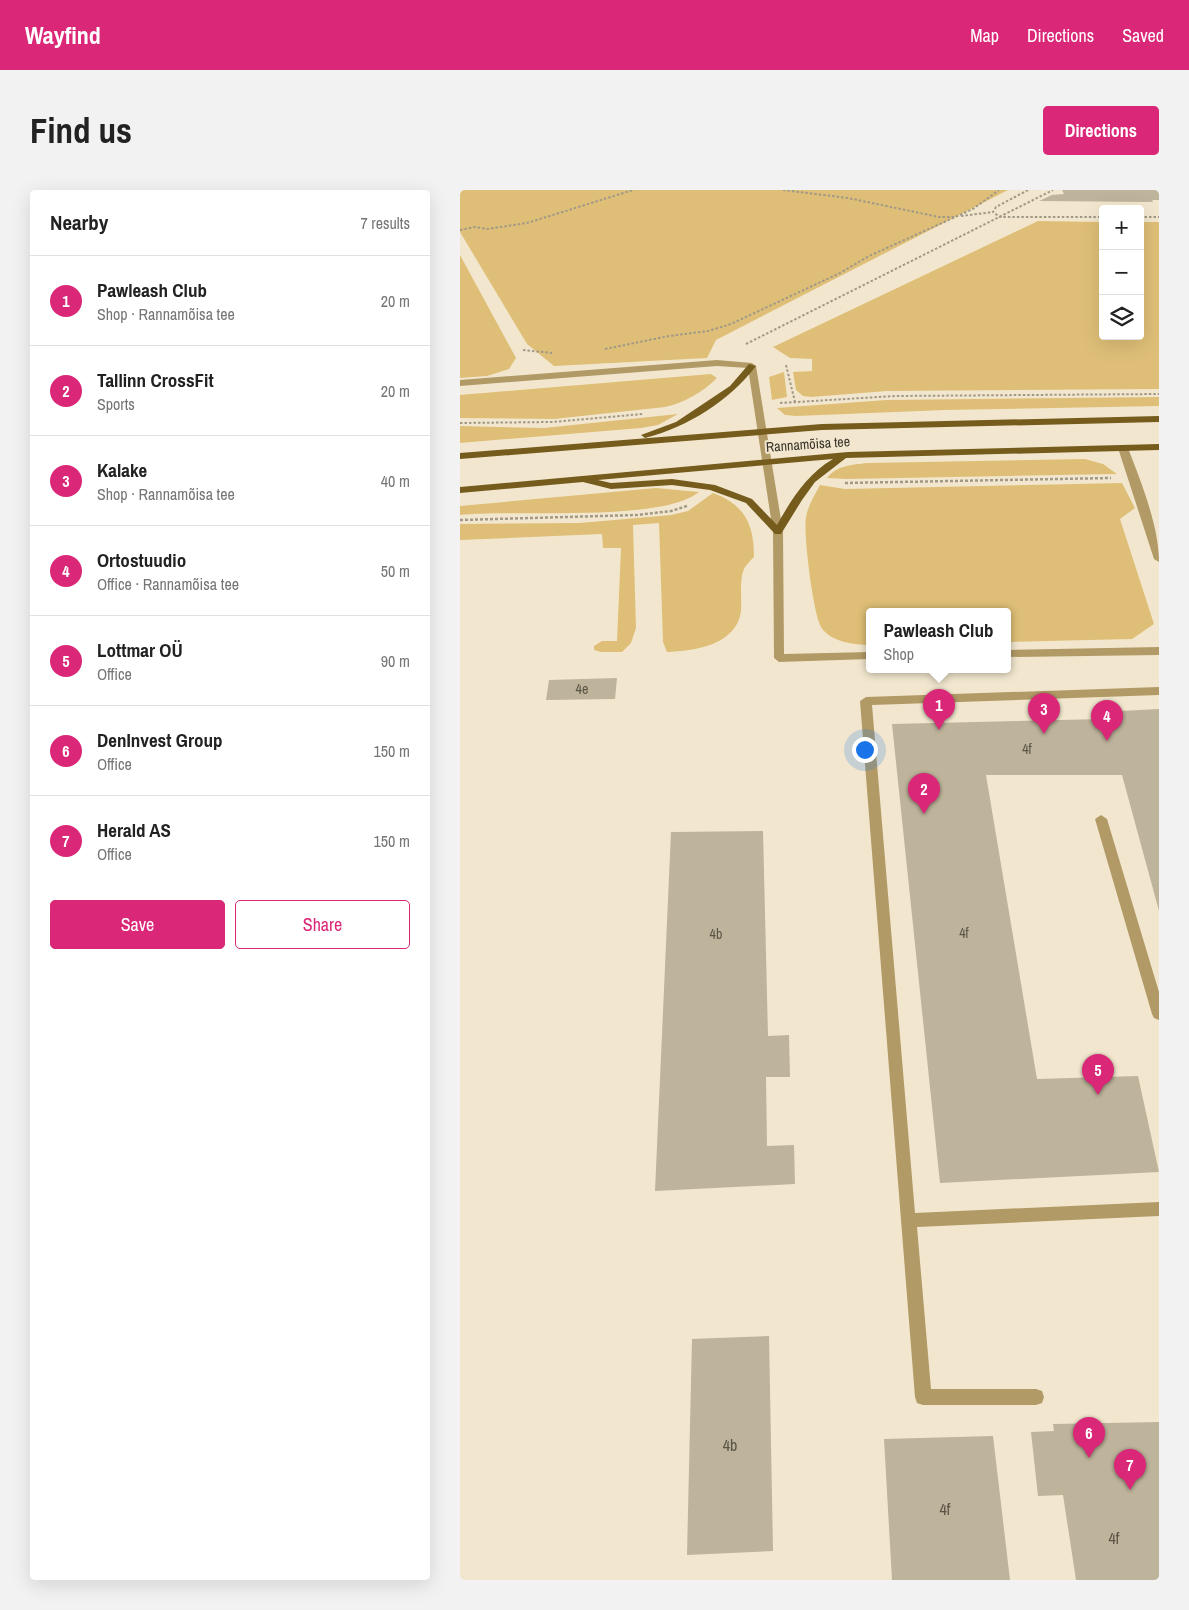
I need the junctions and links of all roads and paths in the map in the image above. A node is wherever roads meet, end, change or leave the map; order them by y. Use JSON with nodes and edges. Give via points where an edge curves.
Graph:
{"nodes":[{"id":1,"x":633,"y":190,"type":"edge"},
{"id":2,"x":783,"y":190,"type":"edge"},
{"id":3,"x":999,"y":190,"type":"edge"},
{"id":4,"x":1028,"y":190,"type":"edge"},
{"id":5,"x":1053,"y":190,"type":"edge"},
{"id":6,"x":993,"y":212,"type":"junction"},
{"id":7,"x":957,"y":216,"type":"junction"},
{"id":8,"x":1000,"y":217,"type":"junction"},
{"id":9,"x":1099,"y":217,"type":"edge"},
{"id":10,"x":1144,"y":217,"type":"edge"},
{"id":11,"x":1159,"y":217,"type":"edge"},
{"id":12,"x":460,"y":230,"type":"edge"},
{"id":13,"x":603,"y":349,"type":"dead end"},
{"id":14,"x":523,"y":350,"type":"dead end"},
{"id":15,"x":558,"y":354,"type":"dead end"},
{"id":16,"x":717,"y":363,"type":"junction"},
{"id":17,"x":786,"y":365,"type":"dead end"},
{"id":18,"x":752,"y":366,"type":"junction"},
{"id":19,"x":460,"y":383,"type":"edge"},
{"id":20,"x":1159,"y":394,"type":"edge"},
{"id":21,"x":795,"y":402,"type":"junction"},
{"id":22,"x":773,"y":404,"type":"dead end"},
{"id":23,"x":650,"y":413,"type":"dead end"},
{"id":24,"x":1159,"y":419,"type":"edge"},
{"id":25,"x":460,"y":423,"type":"edge"},
{"id":26,"x":763,"y":431,"type":"junction"},
{"id":27,"x":624,"y":442,"type":"junction"},
{"id":28,"x":1159,"y":447,"type":"edge"},
{"id":29,"x":1123,"y":448,"type":"junction"},
{"id":30,"x":848,"y":454,"type":"junction"},
{"id":31,"x":460,"y":456,"type":"edge"},
{"id":32,"x":768,"y":460,"type":"junction"},
{"id":33,"x":570,"y":478,"type":"junction"},
{"id":34,"x":1119,"y":478,"type":"dead end"},
{"id":35,"x":839,"y":482,"type":"dead end"},
{"id":36,"x":460,"y":490,"type":"edge"},
{"id":37,"x":690,"y":504,"type":"dead end"},
{"id":38,"x":460,"y":520,"type":"edge"},
{"id":39,"x":778,"y":532,"type":"junction"},
{"id":40,"x":1159,"y":559,"type":"edge"},
{"id":41,"x":1159,"y":651,"type":"edge"},
{"id":42,"x":1011,"y":654,"type":"edge"},
{"id":43,"x":866,"y":656,"type":"edge"},
{"id":44,"x":1159,"y":691,"type":"edge"},
{"id":45,"x":1101,"y":819,"type":"dead end"},
{"id":46,"x":1159,"y":1014,"type":"edge"},
{"id":47,"x":1159,"y":1209,"type":"edge"},
{"id":48,"x":908,"y":1220,"type":"junction"},
{"id":49,"x":1036,"y":1397,"type":"dead end"}],
"edges":[{"from":1,"to":12,"type":"path","via":[[527,223]]},
{"from":2,"to":7,"type":"path","via":[[848,198],[939,217]]},
{"from":3,"to":7,"type":"path","via":[[982,204]]},
{"from":4,"to":6,"type":"path","via":[[996,207]]},
{"from":5,"to":8,"type":"path"},
{"from":6,"to":7,"type":"path"},
{"from":6,"to":8,"type":"path"},
{"from":7,"to":13,"type":"path","via":[[731,324]]},
{"from":8,"to":9,"type":"path"},
{"from":8,"to":16,"type":"path","via":[[727,354]]},
{"from":10,"to":11,"type":"path"},
{"from":14,"to":15,"type":"path"},
{"from":16,"to":18,"type":"street"},
{"from":16,"to":19,"type":"street"},
{"from":17,"to":21,"type":"path"},
{"from":18,"to":26,"type":"street","via":[[756,405]]},
{"from":18,"to":27,"type":"main road","via":[[733,388],[679,424]]},
{"from":20,"to":21,"type":"path","via":[[895,396]]},
{"from":21,"to":22,"type":"path"},
{"from":23,"to":25,"type":"path","via":[[572,421]]},
{"from":24,"to":26,"type":"main road","name":"Rannamõisa tee","via":[[985,421]]},
{"from":26,"to":27,"type":"main road","name":"Rannamõisa tee"},
{"from":26,"to":32,"type":"street"},
{"from":27,"to":31,"type":"main road","name":"Rannamõisa tee"},
{"from":28,"to":29,"type":"main road","name":"Rannamõisa tee"},
{"from":29,"to":30,"type":"main road","name":"Rannamõisa tee"},
{"from":29,"to":40,"type":"street"},
{"from":30,"to":32,"type":"main road","name":"Rannamõisa tee"},
{"from":30,"to":39,"type":"main road","via":[[825,466],[812,480]]},
{"from":32,"to":33,"type":"main road","name":"Rannamõisa tee"},
{"from":32,"to":39,"type":"street"},
{"from":33,"to":36,"type":"main road","name":"Rannamõisa tee"},
{"from":33,"to":39,"type":"main road","via":[[611,486],[672,482],[712,487],[749,501]]},
{"from":34,"to":35,"type":"path"},
{"from":37,"to":38,"type":"path","via":[[671,511],[637,515]]},
{"from":39,"to":43,"type":"street","via":[[779,658]]},
{"from":41,"to":42,"type":"street"},
{"from":44,"to":48,"type":"street","via":[[866,701]]},
{"from":45,"to":46,"type":"street"},
{"from":47,"to":48,"type":"street"},
{"from":48,"to":49,"type":"street","via":[[923,1397]]}]}
